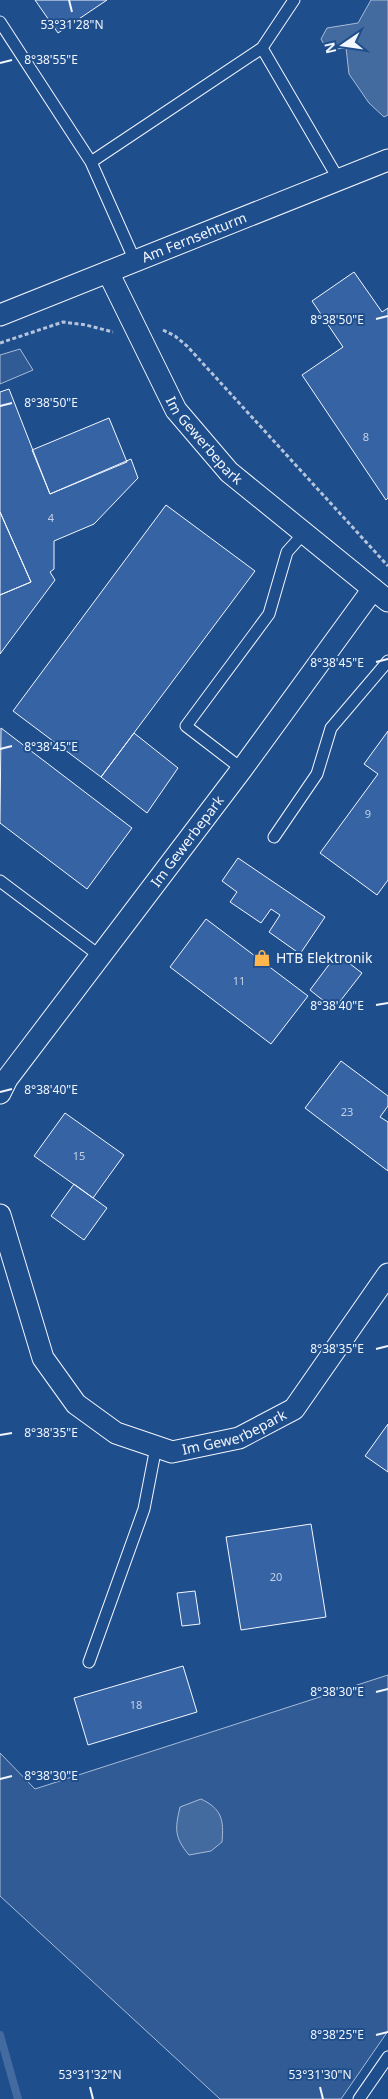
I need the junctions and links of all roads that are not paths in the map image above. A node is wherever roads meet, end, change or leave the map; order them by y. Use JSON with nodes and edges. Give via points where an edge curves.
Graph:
{"nodes":[{"id":1,"x":294,"y":0,"type":"edge"},
{"id":2,"x":0,"y":22,"type":"edge"},
{"id":3,"x":262,"y":48,"type":"junction"},
{"id":4,"x":388,"y":160,"type":"edge"},
{"id":5,"x":91,"y":162,"type":"junction"},
{"id":6,"x":338,"y":180,"type":"junction"},
{"id":7,"x":135,"y":260,"type":"junction"},
{"id":8,"x":108,"y":272,"type":"junction"},
{"id":9,"x":2,"y":312,"type":"edge"},
{"id":10,"x":304,"y":533,"type":"junction"},
{"id":11,"x":380,"y":595,"type":"edge"},
{"id":12,"x":388,"y":661,"type":"edge"},
{"id":13,"x":242,"y":769,"type":"junction"},
{"id":14,"x":274,"y":837,"type":"dead end"},
{"id":15,"x":0,"y":881,"type":"edge"},
{"id":16,"x":100,"y":956,"type":"junction"},
{"id":17,"x":0,"y":1093,"type":"edge"},
{"id":18,"x":0,"y":1215,"type":"edge"},
{"id":19,"x":388,"y":1274,"type":"edge"},
{"id":20,"x":156,"y":1447,"type":"junction"},
{"id":21,"x":89,"y":1662,"type":"dead end"},
{"id":22,"x":388,"y":2057,"type":"edge"},
{"id":23,"x":359,"y":2099,"type":"edge"}],
"edges":[{"from":1,"to":3,"type":"lane"},
{"from":2,"to":5,"type":"lane"},
{"from":3,"to":5,"type":"lane"},
{"from":3,"to":6,"type":"lane"},
{"from":4,"to":6,"type":"street","name":"Am Fernsehturm"},
{"from":5,"to":7,"type":"lane"},
{"from":6,"to":7,"type":"street","name":"Am Fernsehturm"},
{"from":7,"to":8,"type":"street","name":"Am Fernsehturm"},
{"from":8,"to":9,"type":"street","name":"Am Fernsehturm"},
{"from":8,"to":10,"type":"street","name":"Im Gewerbepark","via":[[176,410],[229,472]]},
{"from":10,"to":11,"type":"street","name":"Im Gewerbepark"},
{"from":10,"to":13,"type":"lane","via":[[287,552],[269,614],[186,726]]},
{"from":11,"to":13,"type":"street","name":"Im Gewerbepark"},
{"from":12,"to":14,"type":"lane","via":[[332,728],[317,774]]},
{"from":13,"to":16,"type":"street","name":"Im Gewerbepark"},
{"from":15,"to":16,"type":"lane"},
{"from":16,"to":17,"type":"street","name":"Im Gewerbepark","via":[[6,1078]]},
{"from":18,"to":20,"type":"street","name":"Im Gewerbepark","via":[[43,1358],[76,1404],[116,1433]]},
{"from":19,"to":20,"type":"street","name":"Im Gewerbepark","via":[[294,1409],[239,1438],[172,1452]]},
{"from":20,"to":21,"type":"lane","via":[[144,1509]]},
{"from":22,"to":23,"type":"lane"}]}
